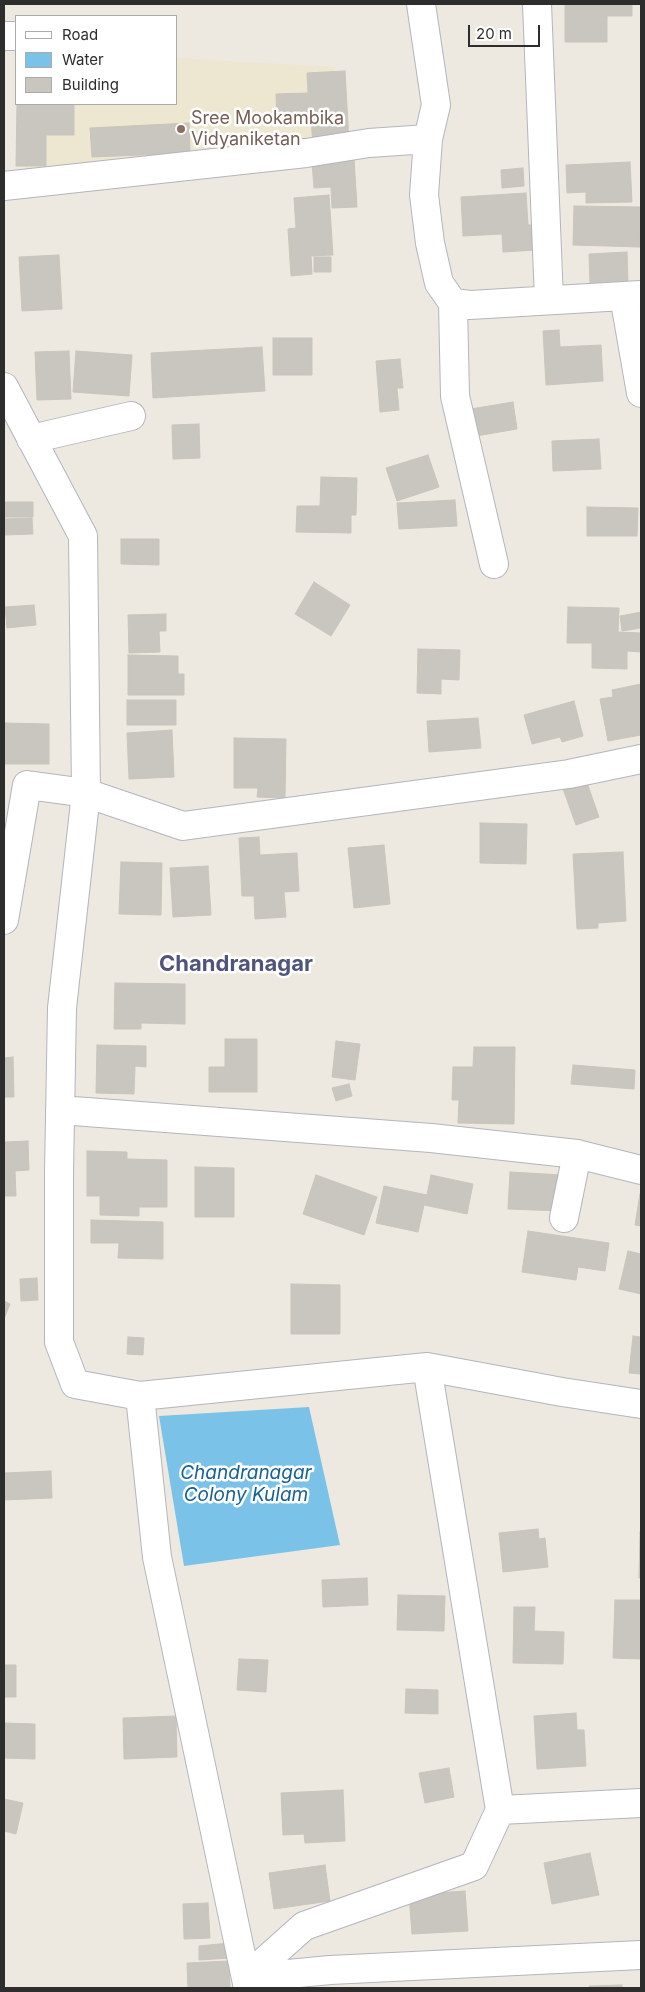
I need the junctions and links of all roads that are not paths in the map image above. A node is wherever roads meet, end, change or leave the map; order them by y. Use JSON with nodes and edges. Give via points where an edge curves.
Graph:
{"nodes":[{"id":1,"x":421,"y":4,"type":"edge"},
{"id":2,"x":537,"y":4,"type":"edge"},
{"id":3,"x":428,"y":139,"type":"junction"},
{"id":4,"x":4,"y":186,"type":"edge"},
{"id":5,"x":632,"y":295,"type":"edge"},
{"id":6,"x":549,"y":300,"type":"junction"},
{"id":7,"x":453,"y":303,"type":"junction"},
{"id":8,"x":4,"y":387,"type":"edge"},
{"id":9,"x":641,"y":393,"type":"edge"},
{"id":10,"x":131,"y":416,"type":"dead end"},
{"id":11,"x":31,"y":439,"type":"junction"},
{"id":12,"x":494,"y":564,"type":"dead end"},
{"id":13,"x":641,"y":758,"type":"edge"},
{"id":14,"x":86,"y":793,"type":"junction"},
{"id":15,"x":4,"y":920,"type":"edge"},
{"id":16,"x":60,"y":1110,"type":"junction"},
{"id":17,"x":577,"y":1154,"type":"junction"},
{"id":18,"x":641,"y":1170,"type":"edge"},
{"id":19,"x":564,"y":1218,"type":"dead end"},
{"id":20,"x":427,"y":1367,"type":"junction"},
{"id":21,"x":140,"y":1396,"type":"junction"},
{"id":22,"x":641,"y":1404,"type":"edge"},
{"id":23,"x":641,"y":1804,"type":"edge"},
{"id":24,"x":500,"y":1810,"type":"junction"},
{"id":25,"x":641,"y":1955,"type":"edge"},
{"id":26,"x":247,"y":1983,"type":"edge"}],
"edges":[{"from":1,"to":3,"type":"street","via":[[436,105]]},
{"from":2,"to":6,"type":"street"},
{"from":3,"to":4,"type":"street","via":[[369,143],[306,153]]},
{"from":3,"to":7,"type":"street","via":[[424,195],[430,244],[439,283]]},
{"from":5,"to":6,"type":"street"},
{"from":5,"to":9,"type":"street"},
{"from":6,"to":7,"type":"street","via":[[470,305]]},
{"from":7,"to":12,"type":"street","via":[[455,396]]},
{"from":8,"to":11,"type":"street"},
{"from":10,"to":11,"type":"street"},
{"from":11,"to":14,"type":"street","via":[[83,536]]},
{"from":13,"to":14,"type":"street","via":[[569,774],[183,826]]},
{"from":14,"to":15,"type":"street","via":[[27,785]]},
{"from":14,"to":16,"type":"street","via":[[62,1008]]},
{"from":16,"to":17,"type":"street","via":[[431,1138]]},
{"from":16,"to":21,"type":"street","via":[[59,1342],[75,1384]]},
{"from":17,"to":18,"type":"street"},
{"from":17,"to":19,"type":"street"},
{"from":20,"to":21,"type":"street"},
{"from":20,"to":22,"type":"street"},
{"from":20,"to":24,"type":"street"},
{"from":21,"to":26,"type":"street","via":[[157,1557]]},
{"from":23,"to":24,"type":"street"},
{"from":24,"to":26,"type":"street","via":[[474,1866],[304,1926]]},
{"from":25,"to":26,"type":"street","via":[[330,1970]]}]}
